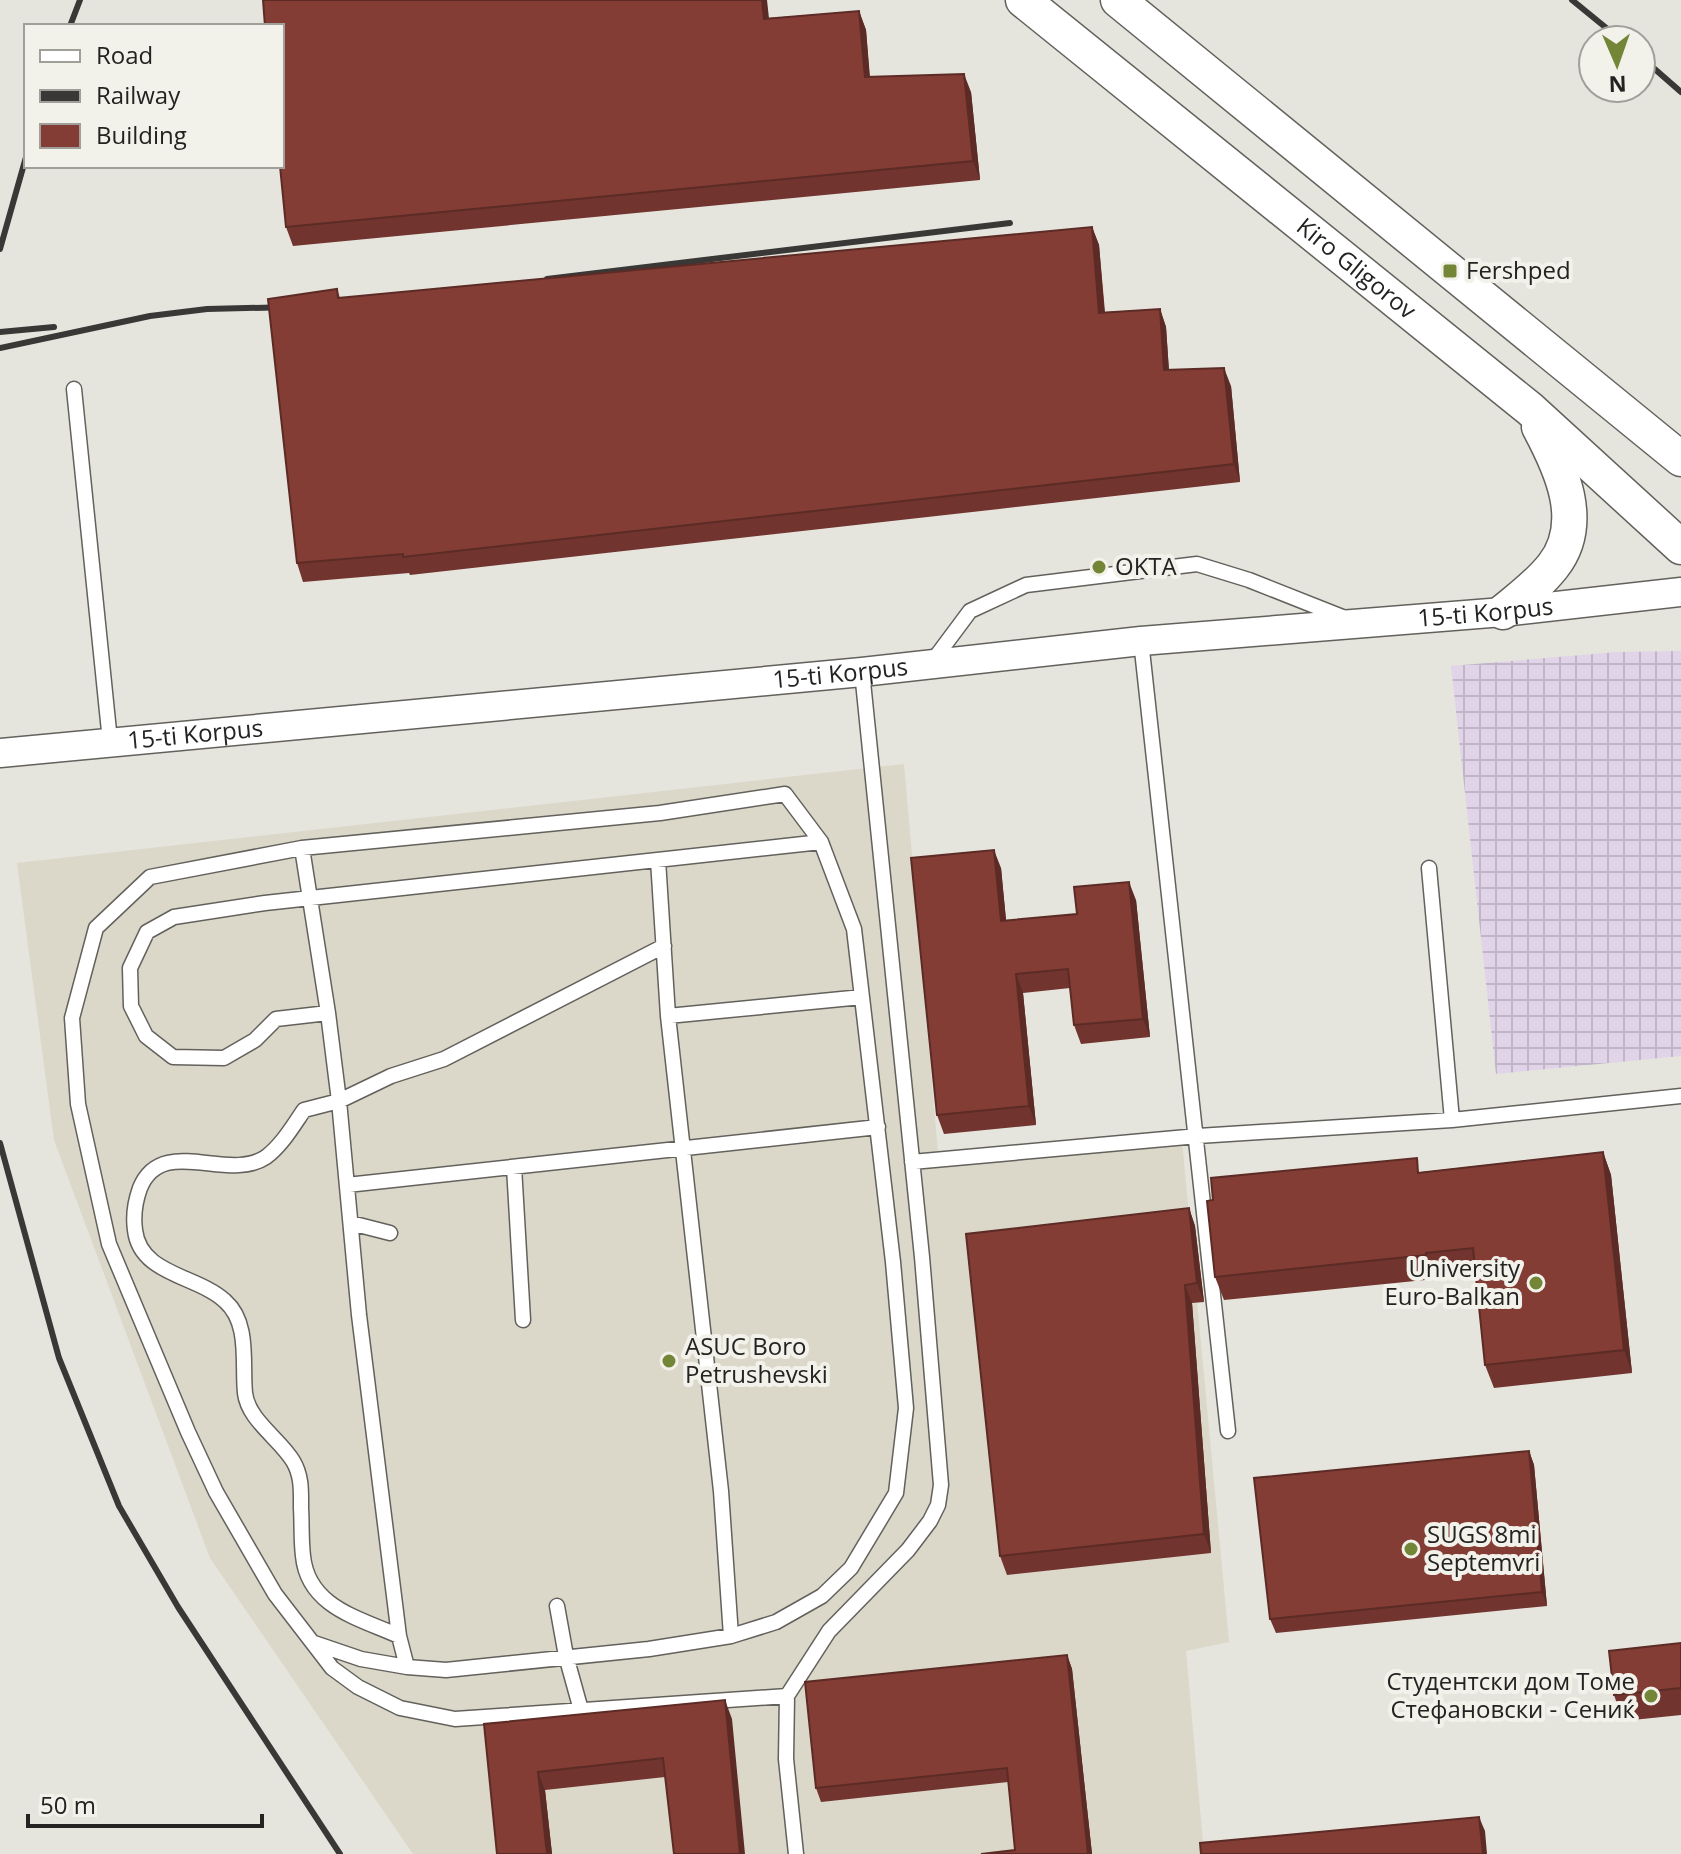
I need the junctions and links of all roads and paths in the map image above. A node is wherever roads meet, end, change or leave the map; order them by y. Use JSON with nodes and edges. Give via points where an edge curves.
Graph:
{"nodes":[{"id":1,"x":1023,"y":0,"type":"edge"},
{"id":2,"x":1118,"y":0,"type":"edge"},
{"id":3,"x":74,"y":389,"type":"dead end"},
{"id":4,"x":1530,"y":409,"type":"junction"},
{"id":5,"x":1681,"y":459,"type":"edge"},
{"id":6,"x":1681,"y":547,"type":"edge"},
{"id":7,"x":1681,"y":592,"type":"edge"},
{"id":8,"x":1503,"y":612,"type":"junction"},
{"id":9,"x":1360,"y":624,"type":"junction"},
{"id":10,"x":1141,"y":641,"type":"junction"},
{"id":11,"x":930,"y":664,"type":"junction"},
{"id":12,"x":862,"y":672,"type":"junction"},
{"id":13,"x":110,"y":741,"type":"junction"},
{"id":14,"x":0,"y":753,"type":"edge"},
{"id":15,"x":821,"y":842,"type":"junction"},
{"id":16,"x":302,"y":848,"type":"junction"},
{"id":17,"x":658,"y":860,"type":"junction"},
{"id":18,"x":1429,"y":868,"type":"dead end"},
{"id":19,"x":309,"y":898,"type":"junction"},
{"id":20,"x":664,"y":946,"type":"junction"},
{"id":21,"x":862,"y":997,"type":"junction"},
{"id":22,"x":328,"y":1013,"type":"junction"},
{"id":23,"x":668,"y":1016,"type":"junction"},
{"id":24,"x":1681,"y":1096,"type":"edge"},
{"id":25,"x":339,"y":1101,"type":"junction"},
{"id":26,"x":1452,"y":1120,"type":"junction"},
{"id":27,"x":878,"y":1127,"type":"junction"},
{"id":28,"x":1198,"y":1136,"type":"junction"},
{"id":29,"x":682,"y":1150,"type":"junction"},
{"id":30,"x":912,"y":1162,"type":"junction"},
{"id":31,"x":514,"y":1167,"type":"junction"},
{"id":32,"x":347,"y":1185,"type":"junction"},
{"id":33,"x":351,"y":1223,"type":"junction"},
{"id":34,"x":135,"y":1232,"type":"junction"},
{"id":35,"x":390,"y":1233,"type":"dead end"},
{"id":36,"x":107,"y":1236,"type":"junction"},
{"id":37,"x":523,"y":1320,"type":"dead end"},
{"id":38,"x":1228,"y":1431,"type":"dead end"},
{"id":39,"x":557,"y":1606,"type":"dead end"},
{"id":40,"x":399,"y":1636,"type":"junction"},
{"id":41,"x":731,"y":1636,"type":"junction"},
{"id":42,"x":314,"y":1643,"type":"junction"},
{"id":43,"x":566,"y":1656,"type":"junction"},
{"id":44,"x":407,"y":1667,"type":"junction"},
{"id":45,"x":787,"y":1696,"type":"junction"},
{"id":46,"x":581,"y":1710,"type":"junction"},
{"id":47,"x":796,"y":1854,"type":"edge"}],
"edges":[{"from":1,"to":4,"type":"street","name":"Kiro Gligorov"},
{"from":2,"to":5,"type":"street"},
{"from":3,"to":13,"type":"lane"},
{"from":4,"to":6,"type":"street","name":"Kiro Gligorov"},
{"from":4,"to":8,"type":"street","via":[[1563,477],[1567,537],[1555,565]]},
{"from":7,"to":8,"type":"street","name":"15-ti Korpus"},
{"from":8,"to":9,"type":"street","name":"15-ti Korpus"},
{"from":9,"to":10,"type":"street","name":"15-ti Korpus"},
{"from":9,"to":11,"type":"lane","via":[[1197,564],[1026,585],[970,611]]},
{"from":10,"to":11,"type":"street","name":"15-ti Korpus"},
{"from":10,"to":28,"type":"lane"},
{"from":11,"to":12,"type":"street","name":"15-ti Korpus"},
{"from":12,"to":13,"type":"street","name":"15-ti Korpus"},
{"from":12,"to":30,"type":"lane"},
{"from":13,"to":14,"type":"street","name":"15-ti Korpus"},
{"from":15,"to":16,"type":"lane","via":[[785,794],[660,813]]},
{"from":15,"to":17,"type":"lane"},
{"from":15,"to":21,"type":"lane","via":[[854,929]]},
{"from":16,"to":19,"type":"lane"},
{"from":16,"to":36,"type":"lane","via":[[150,877],[96,928],[72,1018],[78,1104]]},
{"from":17,"to":19,"type":"lane"},
{"from":17,"to":20,"type":"lane"},
{"from":18,"to":26,"type":"lane"},
{"from":19,"to":22,"type":"lane"},
{"from":19,"to":22,"type":"lane","via":[[174,917],[147,932],[130,968],[131,1006],[146,1036],[173,1057],[224,1058],[255,1040],[276,1019]]},
{"from":20,"to":23,"type":"lane"},
{"from":20,"to":25,"type":"lane","via":[[444,1059]]},
{"from":21,"to":23,"type":"lane"},
{"from":21,"to":27,"type":"lane"},
{"from":22,"to":25,"type":"lane"},
{"from":23,"to":29,"type":"lane"},
{"from":24,"to":26,"type":"lane"},
{"from":25,"to":32,"type":"lane"},
{"from":25,"to":34,"type":"lane","via":[[304,1110],[265,1158],[222,1166],[181,1161],[152,1171],[135,1203]]},
{"from":26,"to":28,"type":"lane"},
{"from":27,"to":29,"type":"lane"},
{"from":27,"to":41,"type":"lane","via":[[906,1408],[896,1493],[851,1568],[822,1596],[776,1622]]},
{"from":28,"to":30,"type":"lane"},
{"from":28,"to":38,"type":"lane"},
{"from":29,"to":31,"type":"lane"},
{"from":29,"to":41,"type":"lane","via":[[721,1491]]},
{"from":30,"to":45,"type":"lane","via":[[941,1485],[938,1505],[908,1550],[829,1631]]},
{"from":31,"to":32,"type":"lane"},
{"from":31,"to":37,"type":"lane"},
{"from":32,"to":33,"type":"lane"},
{"from":33,"to":35,"type":"lane"},
{"from":33,"to":40,"type":"lane"},
{"from":34,"to":36,"type":"lane"},
{"from":34,"to":40,"type":"lane","via":[[142,1252],[158,1266],[225,1300],[238,1317],[245,1396],[301,1479],[303,1559],[314,1591],[344,1612]]},
{"from":36,"to":42,"type":"lane","via":[[216,1492],[275,1594]]},
{"from":39,"to":43,"type":"lane"},
{"from":40,"to":44,"type":"lane"},
{"from":41,"to":43,"type":"lane"},
{"from":42,"to":44,"type":"lane"},
{"from":42,"to":46,"type":"lane","via":[[332,1668],[400,1708],[455,1719]]},
{"from":43,"to":44,"type":"lane","via":[[494,1667]]},
{"from":43,"to":46,"type":"lane"},
{"from":45,"to":46,"type":"lane"},
{"from":45,"to":47,"type":"lane","via":[[786,1759]]}]}
